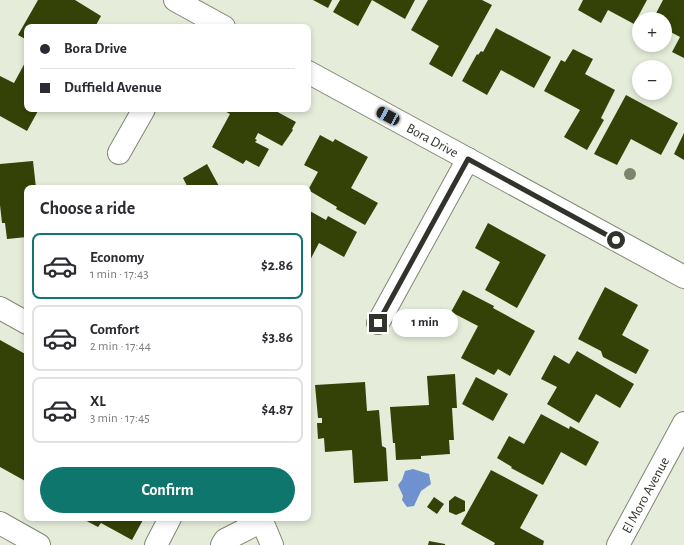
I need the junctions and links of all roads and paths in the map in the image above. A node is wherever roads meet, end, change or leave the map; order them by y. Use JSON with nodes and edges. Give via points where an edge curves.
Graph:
{"nodes":[{"id":1,"x":174,"y":0,"type":"edge"},
{"id":2,"x":198,"y":13,"type":"edge"},
{"id":3,"x":218,"y":24,"type":"edge"},
{"id":4,"x":311,"y":74,"type":"edge"},
{"id":5,"x":142,"y":112,"type":"edge"},
{"id":6,"x":119,"y":153,"type":"dead end"},
{"id":7,"x":468,"y":159,"type":"junction"},
{"id":8,"x":684,"y":277,"type":"edge"},
{"id":9,"x":0,"y":308,"type":"edge"},
{"id":10,"x":24,"y":320,"type":"edge"},
{"id":11,"x":378,"y":323,"type":"dead end"},
{"id":12,"x":684,"y":423,"type":"edge"},
{"id":13,"x":168,"y":521,"type":"edge"},
{"id":14,"x":0,"y":523,"type":"edge"},
{"id":15,"x":39,"y":545,"type":"edge"},
{"id":16,"x":156,"y":545,"type":"edge"},
{"id":17,"x":222,"y":545,"type":"edge"},
{"id":18,"x":272,"y":545,"type":"edge"},
{"id":19,"x":618,"y":545,"type":"edge"}],
"edges":[{"from":1,"to":2,"type":"street"},
{"from":2,"to":3,"type":"street"},
{"from":4,"to":7,"type":"street","name":"Bora Drive"},
{"from":5,"to":6,"type":"street"},
{"from":7,"to":8,"type":"street","name":"Bora Drive"},
{"from":7,"to":11,"type":"street"},
{"from":9,"to":10,"type":"street"},
{"from":12,"to":19,"type":"street","name":"El Moro Avenue"},
{"from":13,"to":16,"type":"street"},
{"from":14,"to":15,"type":"street"},
{"from":17,"to":18,"type":"street","via":[[225,540],[262,521]]}]}
